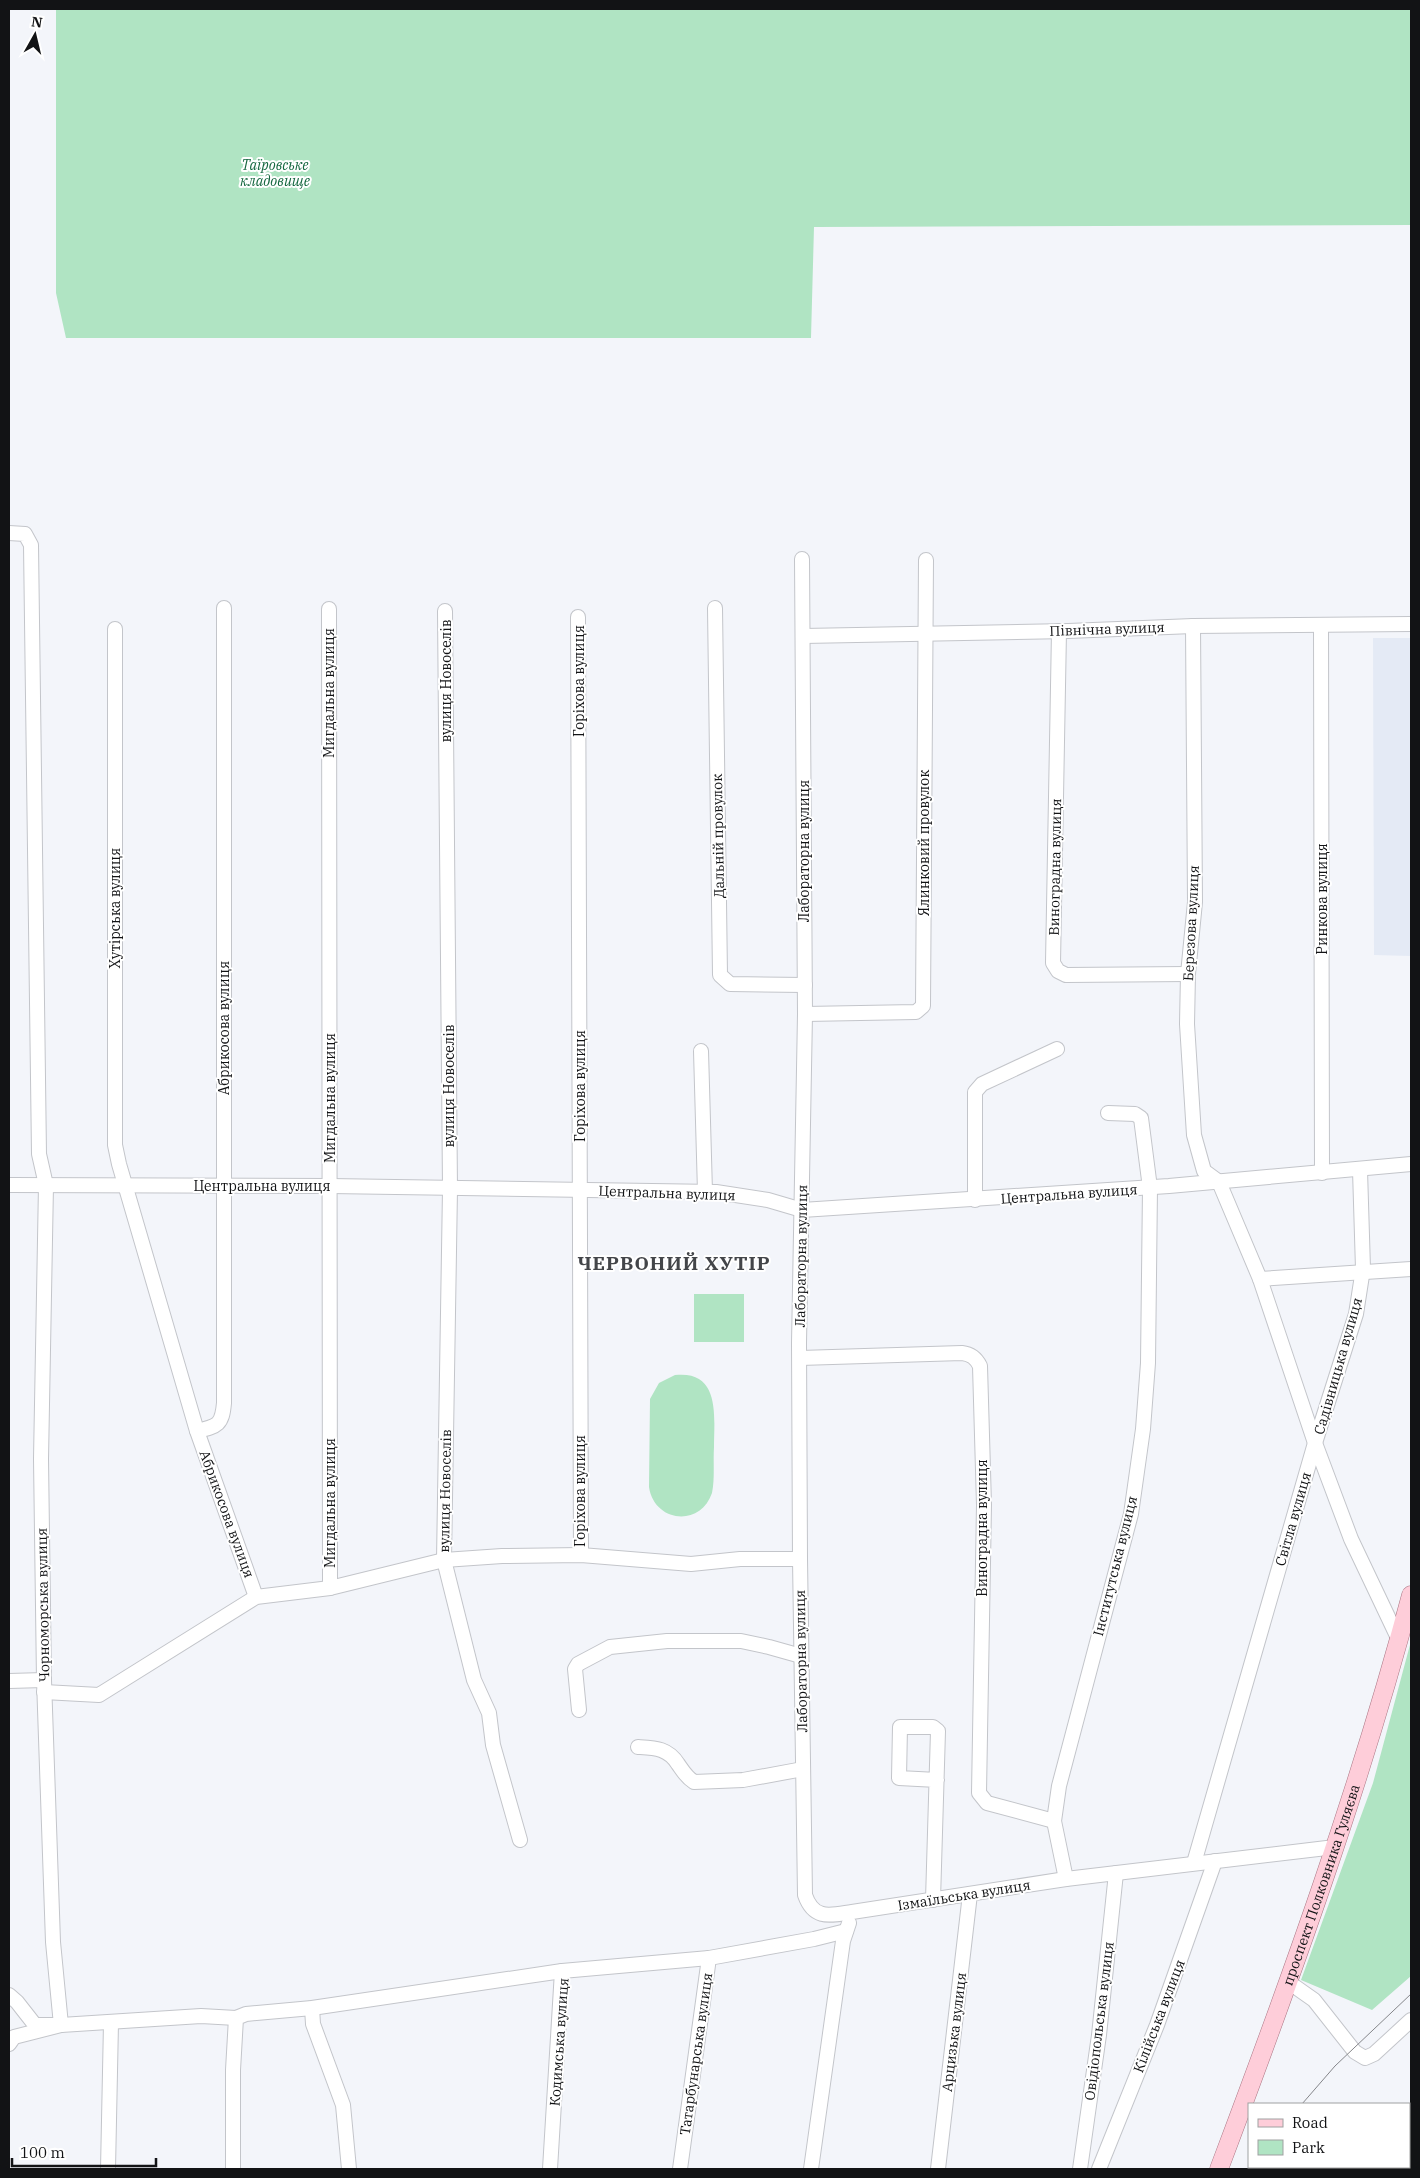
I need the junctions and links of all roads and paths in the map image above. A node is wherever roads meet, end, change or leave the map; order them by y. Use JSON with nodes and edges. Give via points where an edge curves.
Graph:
{"nodes":[{"id":1,"x":9,"y":533,"type":"edge"},
{"id":2,"x":802,"y":559,"type":"dead end"},
{"id":3,"x":926,"y":560,"type":"dead end"},
{"id":4,"x":224,"y":608,"type":"dead end"},
{"id":5,"x":715,"y":608,"type":"dead end"},
{"id":6,"x":329,"y":609,"type":"dead end"},
{"id":7,"x":445,"y":611,"type":"dead end"},
{"id":8,"x":578,"y":617,"type":"dead end"},
{"id":9,"x":1411,"y":624,"type":"edge"},
{"id":10,"x":1321,"y":625,"type":"junction"},
{"id":11,"x":1193,"y":626,"type":"junction"},
{"id":12,"x":115,"y":629,"type":"dead end"},
{"id":13,"x":1059,"y":631,"type":"junction"},
{"id":14,"x":924,"y":632,"type":"junction"},
{"id":15,"x":803,"y":636,"type":"junction"},
{"id":16,"x":1188,"y":974,"type":"junction"},
{"id":17,"x":805,"y":985,"type":"junction"},
{"id":18,"x":805,"y":1014,"type":"junction"},
{"id":19,"x":1057,"y":1049,"type":"dead end"},
{"id":20,"x":701,"y":1051,"type":"dead end"},
{"id":21,"x":1108,"y":1113,"type":"dead end"},
{"id":22,"x":1411,"y":1164,"type":"edge"},
{"id":23,"x":1360,"y":1170,"type":"junction"},
{"id":24,"x":1322,"y":1173,"type":"junction"},
{"id":25,"x":1219,"y":1182,"type":"junction"},
{"id":26,"x":9,"y":1185,"type":"edge"},
{"id":27,"x":46,"y":1185,"type":"junction"},
{"id":28,"x":126,"y":1186,"type":"junction"},
{"id":29,"x":224,"y":1186,"type":"junction"},
{"id":30,"x":330,"y":1186,"type":"junction"},
{"id":31,"x":1150,"y":1188,"type":"junction"},
{"id":32,"x":450,"y":1189,"type":"junction"},
{"id":33,"x":580,"y":1191,"type":"junction"},
{"id":34,"x":706,"y":1192,"type":"junction"},
{"id":35,"x":975,"y":1200,"type":"junction"},
{"id":36,"x":802,"y":1210,"type":"junction"},
{"id":37,"x":1411,"y":1269,"type":"edge"},
{"id":38,"x":1363,"y":1271,"type":"junction"},
{"id":39,"x":1260,"y":1280,"type":"junction"},
{"id":40,"x":800,"y":1358,"type":"junction"},
{"id":41,"x":197,"y":1431,"type":"junction"},
{"id":42,"x":1315,"y":1442,"type":"junction"},
{"id":43,"x":581,"y":1555,"type":"junction"},
{"id":44,"x":800,"y":1559,"type":"junction"},
{"id":45,"x":444,"y":1560,"type":"junction"},
{"id":46,"x":330,"y":1588,"type":"junction"},
{"id":47,"x":1411,"y":1595,"type":"edge"},
{"id":48,"x":256,"y":1597,"type":"junction"},
{"id":49,"x":1400,"y":1640,"type":"junction"},
{"id":50,"x":801,"y":1656,"type":"junction"},
{"id":51,"x":9,"y":1681,"type":"edge"},
{"id":52,"x":44,"y":1686,"type":"junction"},
{"id":53,"x":579,"y":1710,"type":"dead end"},
{"id":54,"x":638,"y":1747,"type":"dead end"},
{"id":55,"x":803,"y":1769,"type":"junction"},
{"id":56,"x":937,"y":1780,"type":"junction"},
{"id":57,"x":1054,"y":1821,"type":"junction"},
{"id":58,"x":520,"y":1840,"type":"dead end"},
{"id":59,"x":1335,"y":1846,"type":"junction"},
{"id":60,"x":1215,"y":1861,"type":"junction"},
{"id":61,"x":1194,"y":1863,"type":"junction"},
{"id":62,"x":1116,"y":1873,"type":"junction"},
{"id":63,"x":1066,"y":1879,"type":"junction"},
{"id":64,"x":970,"y":1894,"type":"junction"},
{"id":65,"x":933,"y":1900,"type":"junction"},
{"id":66,"x":852,"y":1912,"type":"junction"},
{"id":67,"x":846,"y":1931,"type":"junction"},
{"id":68,"x":709,"y":1958,"type":"junction"},
{"id":69,"x":562,"y":1971,"type":"junction"},
{"id":70,"x":1287,"y":1981,"type":"junction"},
{"id":71,"x":9,"y":1995,"type":"edge"},
{"id":72,"x":312,"y":2008,"type":"junction"},
{"id":73,"x":1411,"y":2020,"type":"edge"},
{"id":74,"x":111,"y":2023,"type":"junction"},
{"id":75,"x":235,"y":2023,"type":"junction"},
{"id":76,"x":61,"y":2025,"type":"junction"},
{"id":77,"x":9,"y":2044,"type":"edge"},
{"id":78,"x":108,"y":2169,"type":"edge"},
{"id":79,"x":233,"y":2169,"type":"edge"},
{"id":80,"x":349,"y":2169,"type":"edge"},
{"id":81,"x":550,"y":2169,"type":"edge"},
{"id":82,"x":680,"y":2169,"type":"edge"},
{"id":83,"x":811,"y":2169,"type":"edge"},
{"id":84,"x":938,"y":2169,"type":"edge"},
{"id":85,"x":1080,"y":2169,"type":"edge"},
{"id":86,"x":1099,"y":2169,"type":"edge"},
{"id":87,"x":1219,"y":2169,"type":"edge"}],
"edges":[{"from":1,"to":27,"type":"street","via":[[25,534],[31,545],[39,1154]]},
{"from":2,"to":15,"type":"street","name":"Лабораторна вулиця"},
{"from":3,"to":14,"type":"street","name":"Ялинковий провулок"},
{"from":4,"to":29,"type":"street","name":"Абрикосова вулиця"},
{"from":5,"to":17,"type":"street","name":"Дальній провулок","via":[[720,975],[730,984]]},
{"from":6,"to":30,"type":"street","name":"Мигдальна вулиця"},
{"from":7,"to":32,"type":"street","name":"вулиця Новоселів"},
{"from":8,"to":33,"type":"street","name":"Горіхова вулиця"},
{"from":9,"to":10,"type":"street","name":"Північна вулиця"},
{"from":10,"to":11,"type":"street","name":"Північна вулиця"},
{"from":10,"to":24,"type":"street","name":"Ринкова вулиця"},
{"from":11,"to":13,"type":"street","name":"Північна вулиця"},
{"from":11,"to":16,"type":"street","name":"Березова вулиця","via":[[1195,902]]},
{"from":12,"to":28,"type":"street","name":"Хутірська вулиця","via":[[115,1145]]},
{"from":13,"to":14,"type":"street","name":"Північна вулиця"},
{"from":13,"to":16,"type":"street","name":"Виноградна вулиця","via":[[1053,963],[1066,975]]},
{"from":14,"to":15,"type":"street","name":"Північна вулиця"},
{"from":14,"to":18,"type":"street","name":"Ялинковий провулок","via":[[923,1006],[916,1012]]},
{"from":15,"to":17,"type":"street","name":"Лабораторна вулиця"},
{"from":16,"to":25,"type":"street","name":"Березова вулиця","via":[[1188,1058],[1194,1135],[1204,1171]]},
{"from":17,"to":18,"type":"street","name":"Лабораторна вулиця"},
{"from":18,"to":36,"type":"street","name":"Лабораторна вулиця"},
{"from":19,"to":35,"type":"street","via":[[982,1084],[975,1092]]},
{"from":20,"to":34,"type":"street"},
{"from":21,"to":31,"type":"street","name":"Інститутська вулиця","via":[[1135,1114],[1141,1118]]},
{"from":22,"to":23,"type":"street","name":"Центральна вулиця"},
{"from":23,"to":24,"type":"street","name":"Центральна вулиця"},
{"from":23,"to":38,"type":"street","name":"Садівницька вулиця"},
{"from":24,"to":25,"type":"street","name":"Центральна вулиця"},
{"from":25,"to":31,"type":"street","name":"Центральна вулиця"},
{"from":25,"to":39,"type":"street"},
{"from":26,"to":27,"type":"street","name":"Центральна вулиця"},
{"from":27,"to":28,"type":"street","name":"Центральна вулиця"},
{"from":27,"to":52,"type":"street","name":"Чорноморська вулиця","via":[[40,1459]]},
{"from":28,"to":29,"type":"street","name":"Центральна вулиця"},
{"from":28,"to":41,"type":"street","name":"Абрикосова вулиця"},
{"from":29,"to":30,"type":"street","name":"Центральна вулиця"},
{"from":29,"to":41,"type":"street","name":"Абрикосова вулиця","via":[[224,1402],[220,1423]]},
{"from":30,"to":32,"type":"street","name":"Центральна вулиця"},
{"from":30,"to":46,"type":"street","name":"Мигдальна вулиця"},
{"from":31,"to":35,"type":"street","name":"Центральна вулиця"},
{"from":31,"to":57,"type":"street","name":"Інститутська вулиця","via":[[1148,1363],[1143,1429],[1130,1514],[1063,1764]]},
{"from":32,"to":33,"type":"street","name":"Центральна вулиця"},
{"from":32,"to":45,"type":"street","name":"вулиця Новоселів"},
{"from":33,"to":34,"type":"street","name":"Центральна вулиця"},
{"from":33,"to":43,"type":"street","name":"Горіхова вулиця"},
{"from":34,"to":36,"type":"street","name":"Центральна вулиця","via":[[768,1200]]},
{"from":35,"to":36,"type":"street","name":"Центральна вулиця"},
{"from":36,"to":40,"type":"street","name":"Лабораторна вулиця"},
{"from":37,"to":38,"type":"street"},
{"from":38,"to":39,"type":"street"},
{"from":38,"to":42,"type":"street","name":"Садівницька вулиця","via":[[1356,1314]]},
{"from":39,"to":42,"type":"street"},
{"from":40,"to":44,"type":"street","name":"Лабораторна вулиця"},
{"from":40,"to":57,"type":"street","name":"Виноградна вулиця","via":[[962,1353],[968,1354],[980,1366],[984,1505],[979,1793],[987,1804]]},
{"from":41,"to":48,"type":"street","name":"Абрикосова вулиця"},
{"from":42,"to":49,"type":"street","via":[[1352,1539]]},
{"from":42,"to":61,"type":"street","name":"Світла вулиця"},
{"from":43,"to":44,"type":"street","via":[[691,1564],[740,1559]]},
{"from":43,"to":45,"type":"street"},
{"from":44,"to":50,"type":"street","name":"Лабораторна вулиця"},
{"from":45,"to":46,"type":"street"},
{"from":45,"to":58,"type":"street","name":"вулиця Новоселів","via":[[474,1680],[489,1713],[494,1745]]},
{"from":46,"to":48,"type":"street"},
{"from":47,"to":49,"type":"main road","name":"проспект Полковника Гуляєва"},
{"from":48,"to":52,"type":"street","via":[[99,1695]]},
{"from":49,"to":59,"type":"main road","name":"проспект Полковника Гуляєва"},
{"from":50,"to":53,"type":"street","via":[[741,1641],[610,1647],[575,1668]]},
{"from":50,"to":55,"type":"street","name":"Лабораторна вулиця"},
{"from":51,"to":52,"type":"street"},
{"from":52,"to":76,"type":"street","name":"Чорноморська вулиця","via":[[53,1942]]},
{"from":54,"to":55,"type":"street","via":[[664,1750],[694,1782],[743,1780]]},
{"from":55,"to":66,"type":"street","name":"Лабораторна вулиця","via":[[805,1896],[811,1908],[824,1915]]},
{"from":56,"to":56,"type":"street","via":[[899,1778],[900,1728],[933,1727],[938,1731]]},
{"from":56,"to":65,"type":"street"},
{"from":57,"to":63,"type":"street","name":"Інститутська вулиця"},
{"from":59,"to":60,"type":"street","name":"Ізмаїльська вулиця"},
{"from":59,"to":70,"type":"main road","name":"проспект Полковника Гуляєва"},
{"from":60,"to":61,"type":"street","name":"Ізмаїльська вулиця"},
{"from":60,"to":86,"type":"street","name":"Кілійська вулиця","via":[[1157,2026]]},
{"from":61,"to":62,"type":"street","name":"Ізмаїльська вулиця"},
{"from":62,"to":63,"type":"street","name":"Ізмаїльська вулиця"},
{"from":62,"to":85,"type":"street","name":"Овідіопольська вулиця","via":[[1099,2035]]},
{"from":63,"to":64,"type":"street","name":"Ізмаїльська вулиця"},
{"from":64,"to":65,"type":"street","name":"Ізмаїльська вулиця"},
{"from":64,"to":84,"type":"street","name":"Арцизька вулиця"},
{"from":65,"to":66,"type":"street","name":"Ізмаїльська вулиця"},
{"from":66,"to":67,"type":"street"},
{"from":67,"to":68,"type":"street","name":"Татарбунарська вулиця"},
{"from":67,"to":83,"type":"street"},
{"from":68,"to":69,"type":"street","name":"Кодимська вулиця"},
{"from":68,"to":82,"type":"street","name":"Татарбунарська вулиця"},
{"from":69,"to":72,"type":"street"},
{"from":69,"to":81,"type":"street","name":"Кодимська вулиця"},
{"from":70,"to":73,"type":"street","via":[[1314,2000],[1356,2052],[1365,2058],[1374,2054]]},
{"from":70,"to":87,"type":"main road","name":"проспект Полковника Гуляєва"},
{"from":71,"to":76,"type":"street","via":[[34,2025]]},
{"from":72,"to":75,"type":"street","via":[[246,2014]]},
{"from":72,"to":80,"type":"street","via":[[313,2024],[343,2105]]},
{"from":74,"to":75,"type":"street","via":[[201,2016]]},
{"from":74,"to":76,"type":"street"},
{"from":74,"to":78,"type":"street"},
{"from":75,"to":79,"type":"street"},
{"from":76,"to":77,"type":"street","via":[[14,2036]]}]}
